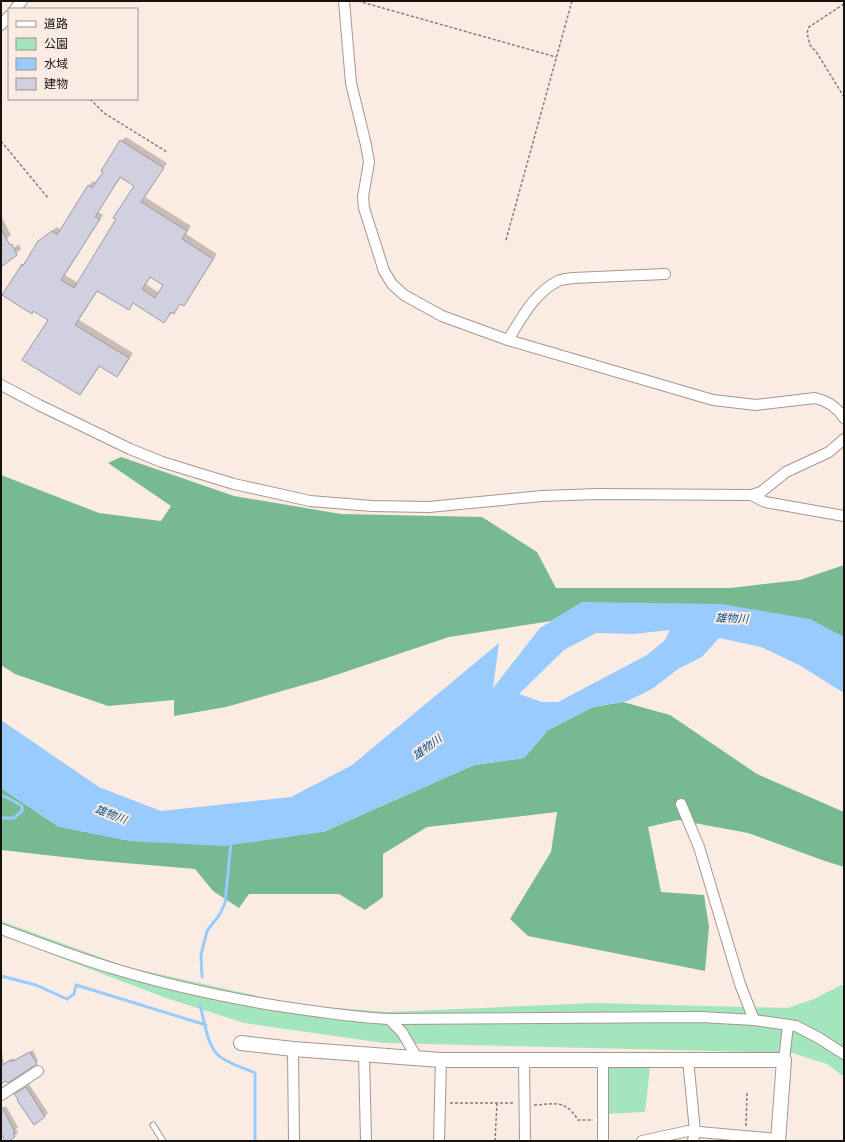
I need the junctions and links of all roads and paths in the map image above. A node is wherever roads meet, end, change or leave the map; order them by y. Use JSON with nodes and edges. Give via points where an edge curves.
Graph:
{"nodes":[{"id":1,"x":344,"y":1,"type":"edge"},
{"id":2,"x":358,"y":1,"type":"edge"},
{"id":3,"x":572,"y":1,"type":"edge"},
{"id":4,"x":844,"y":4,"type":"edge"},
{"id":5,"x":8,"y":17,"type":"edge"},
{"id":6,"x":1,"y":25,"type":"edge"},
{"id":7,"x":556,"y":57,"type":"junction"},
{"id":8,"x":844,"y":97,"type":"edge"},
{"id":9,"x":91,"y":100,"type":"edge"},
{"id":10,"x":1,"y":141,"type":"edge"},
{"id":11,"x":167,"y":152,"type":"dead end"},
{"id":12,"x":48,"y":198,"type":"dead end"},
{"id":13,"x":506,"y":240,"type":"dead end"},
{"id":14,"x":665,"y":274,"type":"dead end"},
{"id":15,"x":508,"y":340,"type":"junction"},
{"id":16,"x":1,"y":385,"type":"edge"},
{"id":17,"x":844,"y":418,"type":"edge"},
{"id":18,"x":844,"y":439,"type":"edge"},
{"id":19,"x":751,"y":495,"type":"junction"},
{"id":20,"x":844,"y":516,"type":"edge"},
{"id":21,"x":681,"y":804,"type":"dead end"},
{"id":22,"x":1,"y":929,"type":"edge"},
{"id":23,"x":389,"y":1019,"type":"junction"},
{"id":24,"x":754,"y":1020,"type":"junction"},
{"id":25,"x":788,"y":1025,"type":"junction"},
{"id":26,"x":241,"y":1044,"type":"dead end"},
{"id":27,"x":293,"y":1049,"type":"junction"},
{"id":28,"x":364,"y":1054,"type":"junction"},
{"id":29,"x":844,"y":1054,"type":"edge"},
{"id":30,"x":417,"y":1058,"type":"junction"},
{"id":31,"x":441,"y":1060,"type":"junction"},
{"id":32,"x":524,"y":1060,"type":"junction"},
{"id":33,"x":603,"y":1060,"type":"junction"},
{"id":34,"x":688,"y":1060,"type":"junction"},
{"id":35,"x":784,"y":1060,"type":"junction"},
{"id":36,"x":38,"y":1071,"type":"dead end"},
{"id":37,"x":747,"y":1093,"type":"dead end"},
{"id":38,"x":1,"y":1095,"type":"edge"},
{"id":39,"x":440,"y":1103,"type":"junction"},
{"id":40,"x":496,"y":1103,"type":"junction"},
{"id":41,"x":524,"y":1106,"type":"junction"},
{"id":42,"x":603,"y":1120,"type":"junction"},
{"id":43,"x":153,"y":1125,"type":"dead end"},
{"id":44,"x":694,"y":1136,"type":"edge"},
{"id":45,"x":745,"y":1136,"type":"junction"},
{"id":46,"x":778,"y":1140,"type":"edge"},
{"id":47,"x":163,"y":1141,"type":"edge"},
{"id":48,"x":294,"y":1141,"type":"edge"},
{"id":49,"x":366,"y":1141,"type":"edge"},
{"id":50,"x":439,"y":1141,"type":"edge"},
{"id":51,"x":495,"y":1141,"type":"edge"},
{"id":52,"x":525,"y":1141,"type":"edge"},
{"id":53,"x":603,"y":1141,"type":"edge"},
{"id":54,"x":642,"y":1141,"type":"edge"}],
"edges":[{"from":1,"to":15,"type":"street","via":[[351,83],[369,162],[363,197],[364,208],[384,271],[392,284],[404,295],[420,304],[442,316]]},
{"from":2,"to":7,"type":"path"},
{"from":3,"to":7,"type":"path"},
{"from":4,"to":8,"type":"path","via":[[809,27],[807,33],[810,45]]},
{"from":5,"to":6,"type":"street"},
{"from":7,"to":13,"type":"path"},
{"from":9,"to":11,"type":"path","via":[[104,113]]},
{"from":10,"to":12,"type":"path"},
{"from":14,"to":15,"type":"street","via":[[573,278],[558,281],[534,301]]},
{"from":15,"to":17,"type":"street","via":[[713,400],[756,405],[801,399],[824,400],[832,404]]},
{"from":16,"to":19,"type":"street","via":[[130,449],[162,462],[234,484],[310,501],[428,507],[550,495]]},
{"from":18,"to":19,"type":"street","via":[[829,452],[786,472],[761,492]]},
{"from":19,"to":20,"type":"street","via":[[765,502]]},
{"from":21,"to":24,"type":"street","via":[[699,846],[740,984]]},
{"from":22,"to":23,"type":"street","via":[[113,969],[214,995],[356,1018]]},
{"from":23,"to":24,"type":"street","via":[[702,1017]]},
{"from":23,"to":30,"type":"street","via":[[402,1032]]},
{"from":24,"to":25,"type":"street"},
{"from":25,"to":29,"type":"street","via":[[796,1026]]},
{"from":25,"to":35,"type":"street"},
{"from":26,"to":27,"type":"street"},
{"from":27,"to":28,"type":"street"},
{"from":27,"to":48,"type":"street"},
{"from":28,"to":30,"type":"street"},
{"from":28,"to":49,"type":"street"},
{"from":30,"to":31,"type":"street"},
{"from":31,"to":32,"type":"street"},
{"from":31,"to":39,"type":"street"},
{"from":32,"to":33,"type":"street"},
{"from":32,"to":41,"type":"street"},
{"from":33,"to":34,"type":"street"},
{"from":33,"to":42,"type":"street"},
{"from":34,"to":35,"type":"street"},
{"from":34,"to":44,"type":"street"},
{"from":35,"to":46,"type":"street"},
{"from":36,"to":38,"type":"street"},
{"from":37,"to":45,"type":"path"},
{"from":39,"to":40,"type":"path"},
{"from":39,"to":50,"type":"street"},
{"from":40,"to":41,"type":"path","via":[[519,1103]]},
{"from":40,"to":51,"type":"path"},
{"from":41,"to":42,"type":"path","via":[[562,1104],[573,1112],[578,1120]]},
{"from":41,"to":52,"type":"street"},
{"from":42,"to":53,"type":"street"},
{"from":43,"to":47,"type":"lane"},
{"from":44,"to":45,"type":"street"},
{"from":44,"to":54,"type":"street","via":[[688,1131]]},
{"from":45,"to":46,"type":"street"}]}
